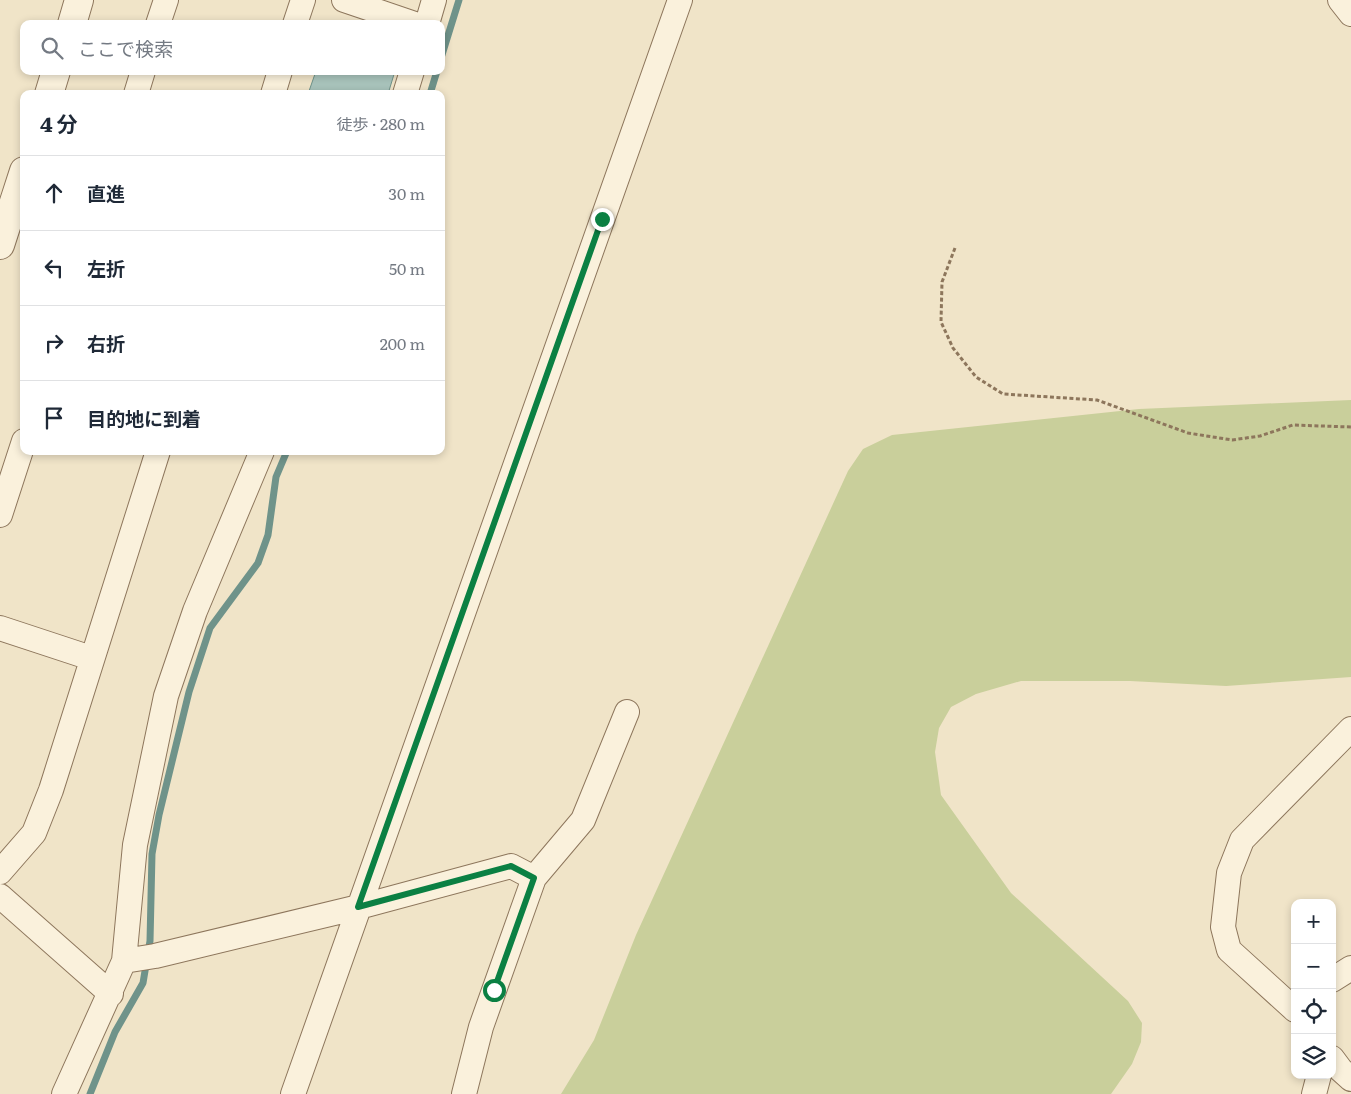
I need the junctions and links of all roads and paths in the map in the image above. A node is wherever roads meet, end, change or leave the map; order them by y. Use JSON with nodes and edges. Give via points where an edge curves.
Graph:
{"nodes":[{"id":1,"x":79,"y":0,"type":"edge"},
{"id":2,"x":166,"y":0,"type":"edge"},
{"id":3,"x":303,"y":0,"type":"edge"},
{"id":4,"x":344,"y":0,"type":"edge"},
{"id":5,"x":434,"y":0,"type":"edge"},
{"id":6,"x":680,"y":0,"type":"edge"},
{"id":7,"x":1340,"y":0,"type":"edge"},
{"id":8,"x":1351,"y":14,"type":"edge"},
{"id":9,"x":73,"y":20,"type":"edge"},
{"id":10,"x":159,"y":20,"type":"edge"},
{"id":11,"x":297,"y":20,"type":"edge"},
{"id":12,"x":403,"y":20,"type":"edge"},
{"id":13,"x":428,"y":20,"type":"edge"},
{"id":14,"x":55,"y":75,"type":"edge"},
{"id":15,"x":142,"y":75,"type":"edge"},
{"id":16,"x":279,"y":75,"type":"edge"},
{"id":17,"x":411,"y":75,"type":"edge"},
{"id":18,"x":50,"y":90,"type":"edge"},
{"id":19,"x":137,"y":90,"type":"edge"},
{"id":20,"x":274,"y":90,"type":"edge"},
{"id":21,"x":406,"y":90,"type":"edge"},
{"id":22,"x":20,"y":186,"type":"edge"},
{"id":23,"x":0,"y":245,"type":"edge"},
{"id":24,"x":955,"y":248,"type":"dead end"},
{"id":25,"x":1351,"y":427,"type":"edge"},
{"id":26,"x":20,"y":454,"type":"edge"},
{"id":27,"x":157,"y":455,"type":"edge"},
{"id":28,"x":260,"y":455,"type":"edge"},
{"id":29,"x":0,"y":515,"type":"edge"},
{"id":30,"x":0,"y":628,"type":"edge"},
{"id":31,"x":92,"y":658,"type":"junction"},
{"id":32,"x":627,"y":712,"type":"dead end"},
{"id":33,"x":1351,"y":728,"type":"edge"},
{"id":34,"x":0,"y":872,"type":"edge"},
{"id":35,"x":534,"y":878,"type":"junction"},
{"id":36,"x":0,"y":896,"type":"edge"},
{"id":37,"x":358,"y":907,"type":"junction"},
{"id":38,"x":124,"y":960,"type":"junction"},
{"id":39,"x":1351,"y":968,"type":"edge"},
{"id":40,"x":1336,"y":977,"type":"edge"},
{"id":41,"x":111,"y":994,"type":"junction"},
{"id":42,"x":1291,"y":1006,"type":"edge"},
{"id":43,"x":1336,"y":1064,"type":"edge"},
{"id":44,"x":1318,"y":1079,"type":"edge"},
{"id":45,"x":1351,"y":1079,"type":"edge"},
{"id":46,"x":64,"y":1094,"type":"edge"},
{"id":47,"x":293,"y":1094,"type":"edge"},
{"id":48,"x":464,"y":1094,"type":"edge"},
{"id":49,"x":1314,"y":1094,"type":"edge"}],
"edges":[{"from":1,"to":9,"type":"street"},
{"from":2,"to":10,"type":"street"},
{"from":3,"to":11,"type":"street"},
{"from":4,"to":12,"type":"street"},
{"from":5,"to":13,"type":"street"},
{"from":6,"to":37,"type":"street"},
{"from":7,"to":8,"type":"street"},
{"from":14,"to":18,"type":"street"},
{"from":15,"to":19,"type":"street"},
{"from":16,"to":20,"type":"street"},
{"from":17,"to":21,"type":"street"},
{"from":22,"to":23,"type":"street"},
{"from":24,"to":25,"type":"path","via":[[942,282],[941,322],[953,348],[976,377],[1003,394],[1097,400],[1188,433],[1232,440],[1260,436],[1293,425]]},
{"from":26,"to":29,"type":"street"},
{"from":27,"to":31,"type":"street"},
{"from":28,"to":38,"type":"street","via":[[195,611],[166,696],[135,845]]},
{"from":30,"to":31,"type":"street"},
{"from":31,"to":34,"type":"street","via":[[34,833]]},
{"from":32,"to":35,"type":"street","via":[[583,820]]},
{"from":33,"to":42,"type":"street","via":[[1242,840],[1229,874],[1223,926],[1229,950]]},
{"from":35,"to":37,"type":"street","via":[[511,866]]},
{"from":35,"to":48,"type":"street","via":[[481,1027]]},
{"from":36,"to":41,"type":"street"},
{"from":37,"to":38,"type":"street","via":[[155,956]]},
{"from":37,"to":47,"type":"street"},
{"from":38,"to":41,"type":"street"},
{"from":39,"to":40,"type":"street"},
{"from":41,"to":46,"type":"street"},
{"from":43,"to":45,"type":"street"},
{"from":44,"to":49,"type":"street"}]}
